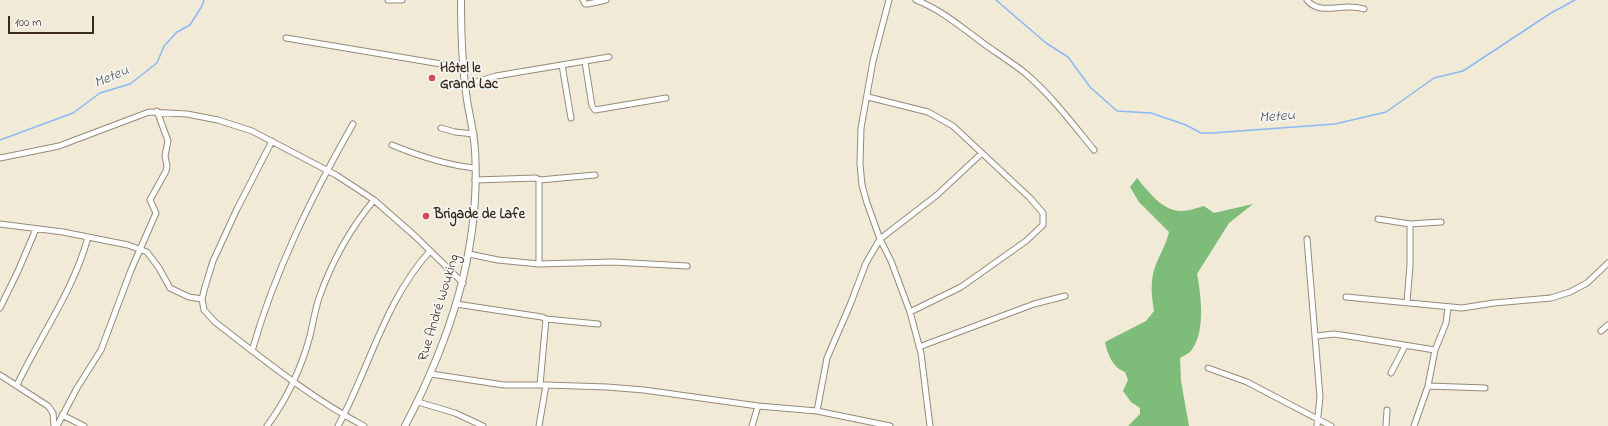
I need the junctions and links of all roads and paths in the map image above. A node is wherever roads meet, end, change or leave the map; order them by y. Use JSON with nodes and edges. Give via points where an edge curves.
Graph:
{"nodes":[{"id":1,"x":388,"y":0,"type":"edge"},
{"id":2,"x":402,"y":0,"type":"edge"},
{"id":3,"x":461,"y":0,"type":"edge"},
{"id":4,"x":583,"y":0,"type":"edge"},
{"id":5,"x":606,"y":0,"type":"edge"},
{"id":6,"x":889,"y":0,"type":"edge"},
{"id":7,"x":916,"y":0,"type":"edge"},
{"id":8,"x":1308,"y":0,"type":"edge"},
{"id":9,"x":1364,"y":9,"type":"dead end"},
{"id":10,"x":286,"y":38,"type":"dead end"},
{"id":11,"x":609,"y":57,"type":"dead end"},
{"id":12,"x":585,"y":62,"type":"junction"},
{"id":13,"x":562,"y":66,"type":"junction"},
{"id":14,"x":465,"y":68,"type":"junction"},
{"id":15,"x":466,"y":84,"type":"junction"},
{"id":16,"x":868,"y":96,"type":"junction"},
{"id":17,"x":666,"y":98,"type":"dead end"},
{"id":18,"x":157,"y":111,"type":"junction"},
{"id":19,"x":571,"y":118,"type":"dead end"},
{"id":20,"x":353,"y":124,"type":"dead end"},
{"id":21,"x":441,"y":128,"type":"dead end"},
{"id":22,"x":474,"y":134,"type":"junction"},
{"id":23,"x":272,"y":141,"type":"junction"},
{"id":24,"x":392,"y":145,"type":"dead end"},
{"id":25,"x":1094,"y":150,"type":"dead end"},
{"id":26,"x":982,"y":153,"type":"junction"},
{"id":27,"x":0,"y":158,"type":"edge"},
{"id":28,"x":475,"y":168,"type":"junction"},
{"id":29,"x":326,"y":171,"type":"junction"},
{"id":30,"x":595,"y":175,"type":"dead end"},
{"id":31,"x":475,"y":180,"type":"junction"},
{"id":32,"x":539,"y":180,"type":"junction"},
{"id":33,"x":374,"y":200,"type":"junction"},
{"id":34,"x":1378,"y":219,"type":"dead end"},
{"id":35,"x":1441,"y":222,"type":"dead end"},
{"id":36,"x":0,"y":224,"type":"edge"},
{"id":37,"x":1410,"y":224,"type":"junction"},
{"id":38,"x":36,"y":228,"type":"junction"},
{"id":39,"x":88,"y":237,"type":"junction"},
{"id":40,"x":880,"y":238,"type":"junction"},
{"id":41,"x":1307,"y":239,"type":"dead end"},
{"id":42,"x":140,"y":250,"type":"junction"},
{"id":43,"x":430,"y":251,"type":"junction"},
{"id":44,"x":469,"y":254,"type":"junction"},
{"id":45,"x":1608,"y":263,"type":"edge"},
{"id":46,"x":538,"y":264,"type":"junction"},
{"id":47,"x":687,"y":266,"type":"dead end"},
{"id":48,"x":463,"y":283,"type":"junction"},
{"id":49,"x":1065,"y":296,"type":"dead end"},
{"id":50,"x":1346,"y":297,"type":"dead end"},
{"id":51,"x":202,"y":299,"type":"junction"},
{"id":52,"x":1407,"y":302,"type":"junction"},
{"id":53,"x":456,"y":304,"type":"junction"},
{"id":54,"x":0,"y":308,"type":"edge"},
{"id":55,"x":1448,"y":308,"type":"junction"},
{"id":56,"x":910,"y":312,"type":"junction"},
{"id":57,"x":546,"y":319,"type":"junction"},
{"id":58,"x":598,"y":324,"type":"dead end"},
{"id":59,"x":1608,"y":325,"type":"edge"},
{"id":60,"x":1601,"y":331,"type":"dead end"},
{"id":61,"x":1316,"y":336,"type":"junction"},
{"id":62,"x":1405,"y":346,"type":"junction"},
{"id":63,"x":919,"y":347,"type":"junction"},
{"id":64,"x":1436,"y":350,"type":"junction"},
{"id":65,"x":252,"y":351,"type":"junction"},
{"id":66,"x":1208,"y":368,"type":"dead end"},
{"id":67,"x":1391,"y":373,"type":"dead end"},
{"id":68,"x":432,"y":374,"type":"junction"},
{"id":69,"x":0,"y":375,"type":"edge"},
{"id":70,"x":294,"y":381,"type":"junction"},
{"id":71,"x":17,"y":385,"type":"junction"},
{"id":72,"x":543,"y":385,"type":"junction"},
{"id":73,"x":1428,"y":386,"type":"junction"},
{"id":74,"x":1485,"y":388,"type":"dead end"},
{"id":75,"x":418,"y":402,"type":"junction"},
{"id":76,"x":758,"y":406,"type":"junction"},
{"id":77,"x":1387,"y":410,"type":"dead end"},
{"id":78,"x":817,"y":411,"type":"junction"},
{"id":79,"x":62,"y":415,"type":"junction"},
{"id":80,"x":344,"y":415,"type":"junction"},
{"id":81,"x":1318,"y":423,"type":"edge"},
{"id":82,"x":54,"y":426,"type":"edge"},
{"id":83,"x":57,"y":426,"type":"edge"},
{"id":84,"x":84,"y":426,"type":"edge"},
{"id":85,"x":267,"y":426,"type":"edge"},
{"id":86,"x":338,"y":426,"type":"edge"},
{"id":87,"x":364,"y":426,"type":"edge"},
{"id":88,"x":405,"y":426,"type":"edge"},
{"id":89,"x":483,"y":426,"type":"edge"},
{"id":90,"x":539,"y":426,"type":"edge"},
{"id":91,"x":752,"y":426,"type":"edge"},
{"id":92,"x":890,"y":426,"type":"edge"},
{"id":93,"x":930,"y":426,"type":"edge"},
{"id":94,"x":1331,"y":426,"type":"edge"},
{"id":95,"x":1386,"y":426,"type":"edge"},
{"id":96,"x":1414,"y":426,"type":"edge"}],
"edges":[{"from":1,"to":2,"type":"street"},
{"from":3,"to":14,"type":"street","name":"Rue André Wouking"},
{"from":4,"to":5,"type":"street","via":[[585,4]]},
{"from":6,"to":16,"type":"street","via":[[873,61]]},
{"from":7,"to":25,"type":"street","via":[[930,5],[957,22],[1025,73],[1052,99]]},
{"from":8,"to":9,"type":"street","via":[[1319,8]]},
{"from":10,"to":14,"type":"street"},
{"from":11,"to":12,"type":"street"},
{"from":12,"to":13,"type":"street"},
{"from":12,"to":17,"type":"street","via":[[592,106],[595,110]]},
{"from":13,"to":15,"type":"street","via":[[500,75]]},
{"from":13,"to":19,"type":"street"},
{"from":14,"to":15,"type":"street","name":"Rue André Wouking"},
{"from":15,"to":22,"type":"street","name":"Rue André Wouking"},
{"from":16,"to":26,"type":"street","via":[[928,112],[953,126]]},
{"from":16,"to":40,"type":"street","via":[[861,128],[860,164],[862,185]]},
{"from":18,"to":23,"type":"street","via":[[218,120],[252,131]]},
{"from":18,"to":27,"type":"street","via":[[137,116],[59,146]]},
{"from":18,"to":42,"type":"street","via":[[168,141],[165,156],[167,166],[150,200],[156,213]]},
{"from":20,"to":29,"type":"street"},
{"from":21,"to":22,"type":"street"},
{"from":22,"to":28,"type":"street","name":"Rue André Wouking"},
{"from":23,"to":29,"type":"street"},
{"from":23,"to":51,"type":"street","via":[[213,261]]},
{"from":24,"to":28,"type":"street","via":[[432,160]]},
{"from":26,"to":40,"type":"street","via":[[937,195]]},
{"from":26,"to":56,"type":"street","via":[[1043,213],[1043,226],[961,287]]},
{"from":28,"to":31,"type":"street","name":"Rue André Wouking"},
{"from":29,"to":33,"type":"street"},
{"from":29,"to":65,"type":"street","via":[[273,285]]},
{"from":30,"to":32,"type":"street"},
{"from":31,"to":32,"type":"street"},
{"from":31,"to":44,"type":"street","name":"Rue André Wouking"},
{"from":32,"to":46,"type":"street"},
{"from":33,"to":43,"type":"street"},
{"from":33,"to":70,"type":"street","via":[[354,224],[340,248],[318,298],[310,337]]},
{"from":34,"to":37,"type":"street"},
{"from":35,"to":37,"type":"street"},
{"from":36,"to":38,"type":"street"},
{"from":37,"to":52,"type":"street"},
{"from":38,"to":39,"type":"street"},
{"from":38,"to":54,"type":"street"},
{"from":39,"to":42,"type":"street"},
{"from":39,"to":71,"type":"street","via":[[84,253],[45,335]]},
{"from":40,"to":56,"type":"street"},
{"from":40,"to":78,"type":"street","via":[[866,263],[827,358]]},
{"from":41,"to":61,"type":"street"},
{"from":42,"to":51,"type":"street","via":[[152,258],[170,288],[189,297]]},
{"from":42,"to":79,"type":"street","via":[[101,350]]},
{"from":43,"to":48,"type":"street"},
{"from":43,"to":80,"type":"street","via":[[392,306]]},
{"from":44,"to":46,"type":"street"},
{"from":44,"to":48,"type":"street","name":"Rue André Wouking"},
{"from":45,"to":55,"type":"street","via":[[1587,283],[1552,298]]},
{"from":46,"to":47,"type":"street","via":[[613,262]]},
{"from":48,"to":53,"type":"street","name":"Rue André Wouking"},
{"from":49,"to":63,"type":"street","via":[[1034,304]]},
{"from":50,"to":52,"type":"street"},
{"from":51,"to":65,"type":"street","via":[[208,316]]},
{"from":52,"to":55,"type":"street"},
{"from":53,"to":57,"type":"street"},
{"from":53,"to":68,"type":"street","name":"Rue André Wouking"},
{"from":55,"to":64,"type":"street","via":[[1446,323]]},
{"from":56,"to":63,"type":"street"},
{"from":57,"to":58,"type":"street"},
{"from":57,"to":72,"type":"street"},
{"from":59,"to":60,"type":"street"},
{"from":61,"to":62,"type":"street","via":[[1348,336]]},
{"from":61,"to":81,"type":"street","via":[[1320,397]]},
{"from":62,"to":64,"type":"street"},
{"from":62,"to":67,"type":"street"},
{"from":63,"to":93,"type":"street"},
{"from":64,"to":73,"type":"street"},
{"from":65,"to":70,"type":"street"},
{"from":66,"to":81,"type":"street","via":[[1248,382]]},
{"from":68,"to":72,"type":"street","via":[[504,386]]},
{"from":68,"to":75,"type":"street","name":"Rue André Wouking"},
{"from":69,"to":71,"type":"street"},
{"from":70,"to":80,"type":"street"},
{"from":70,"to":85,"type":"street"},
{"from":71,"to":82,"type":"street","via":[[48,406],[53,413]]},
{"from":72,"to":76,"type":"street","via":[[644,390]]},
{"from":72,"to":90,"type":"street"},
{"from":73,"to":74,"type":"street"},
{"from":73,"to":96,"type":"street"},
{"from":75,"to":88,"type":"street","name":"Rue André Wouking"},
{"from":75,"to":89,"type":"street","via":[[455,413]]},
{"from":76,"to":78,"type":"street"},
{"from":76,"to":91,"type":"street"},
{"from":77,"to":95,"type":"street"},
{"from":78,"to":92,"type":"street"},
{"from":79,"to":83,"type":"street"},
{"from":79,"to":84,"type":"street"},
{"from":80,"to":86,"type":"street"},
{"from":80,"to":87,"type":"street"},
{"from":81,"to":94,"type":"street"}]}
